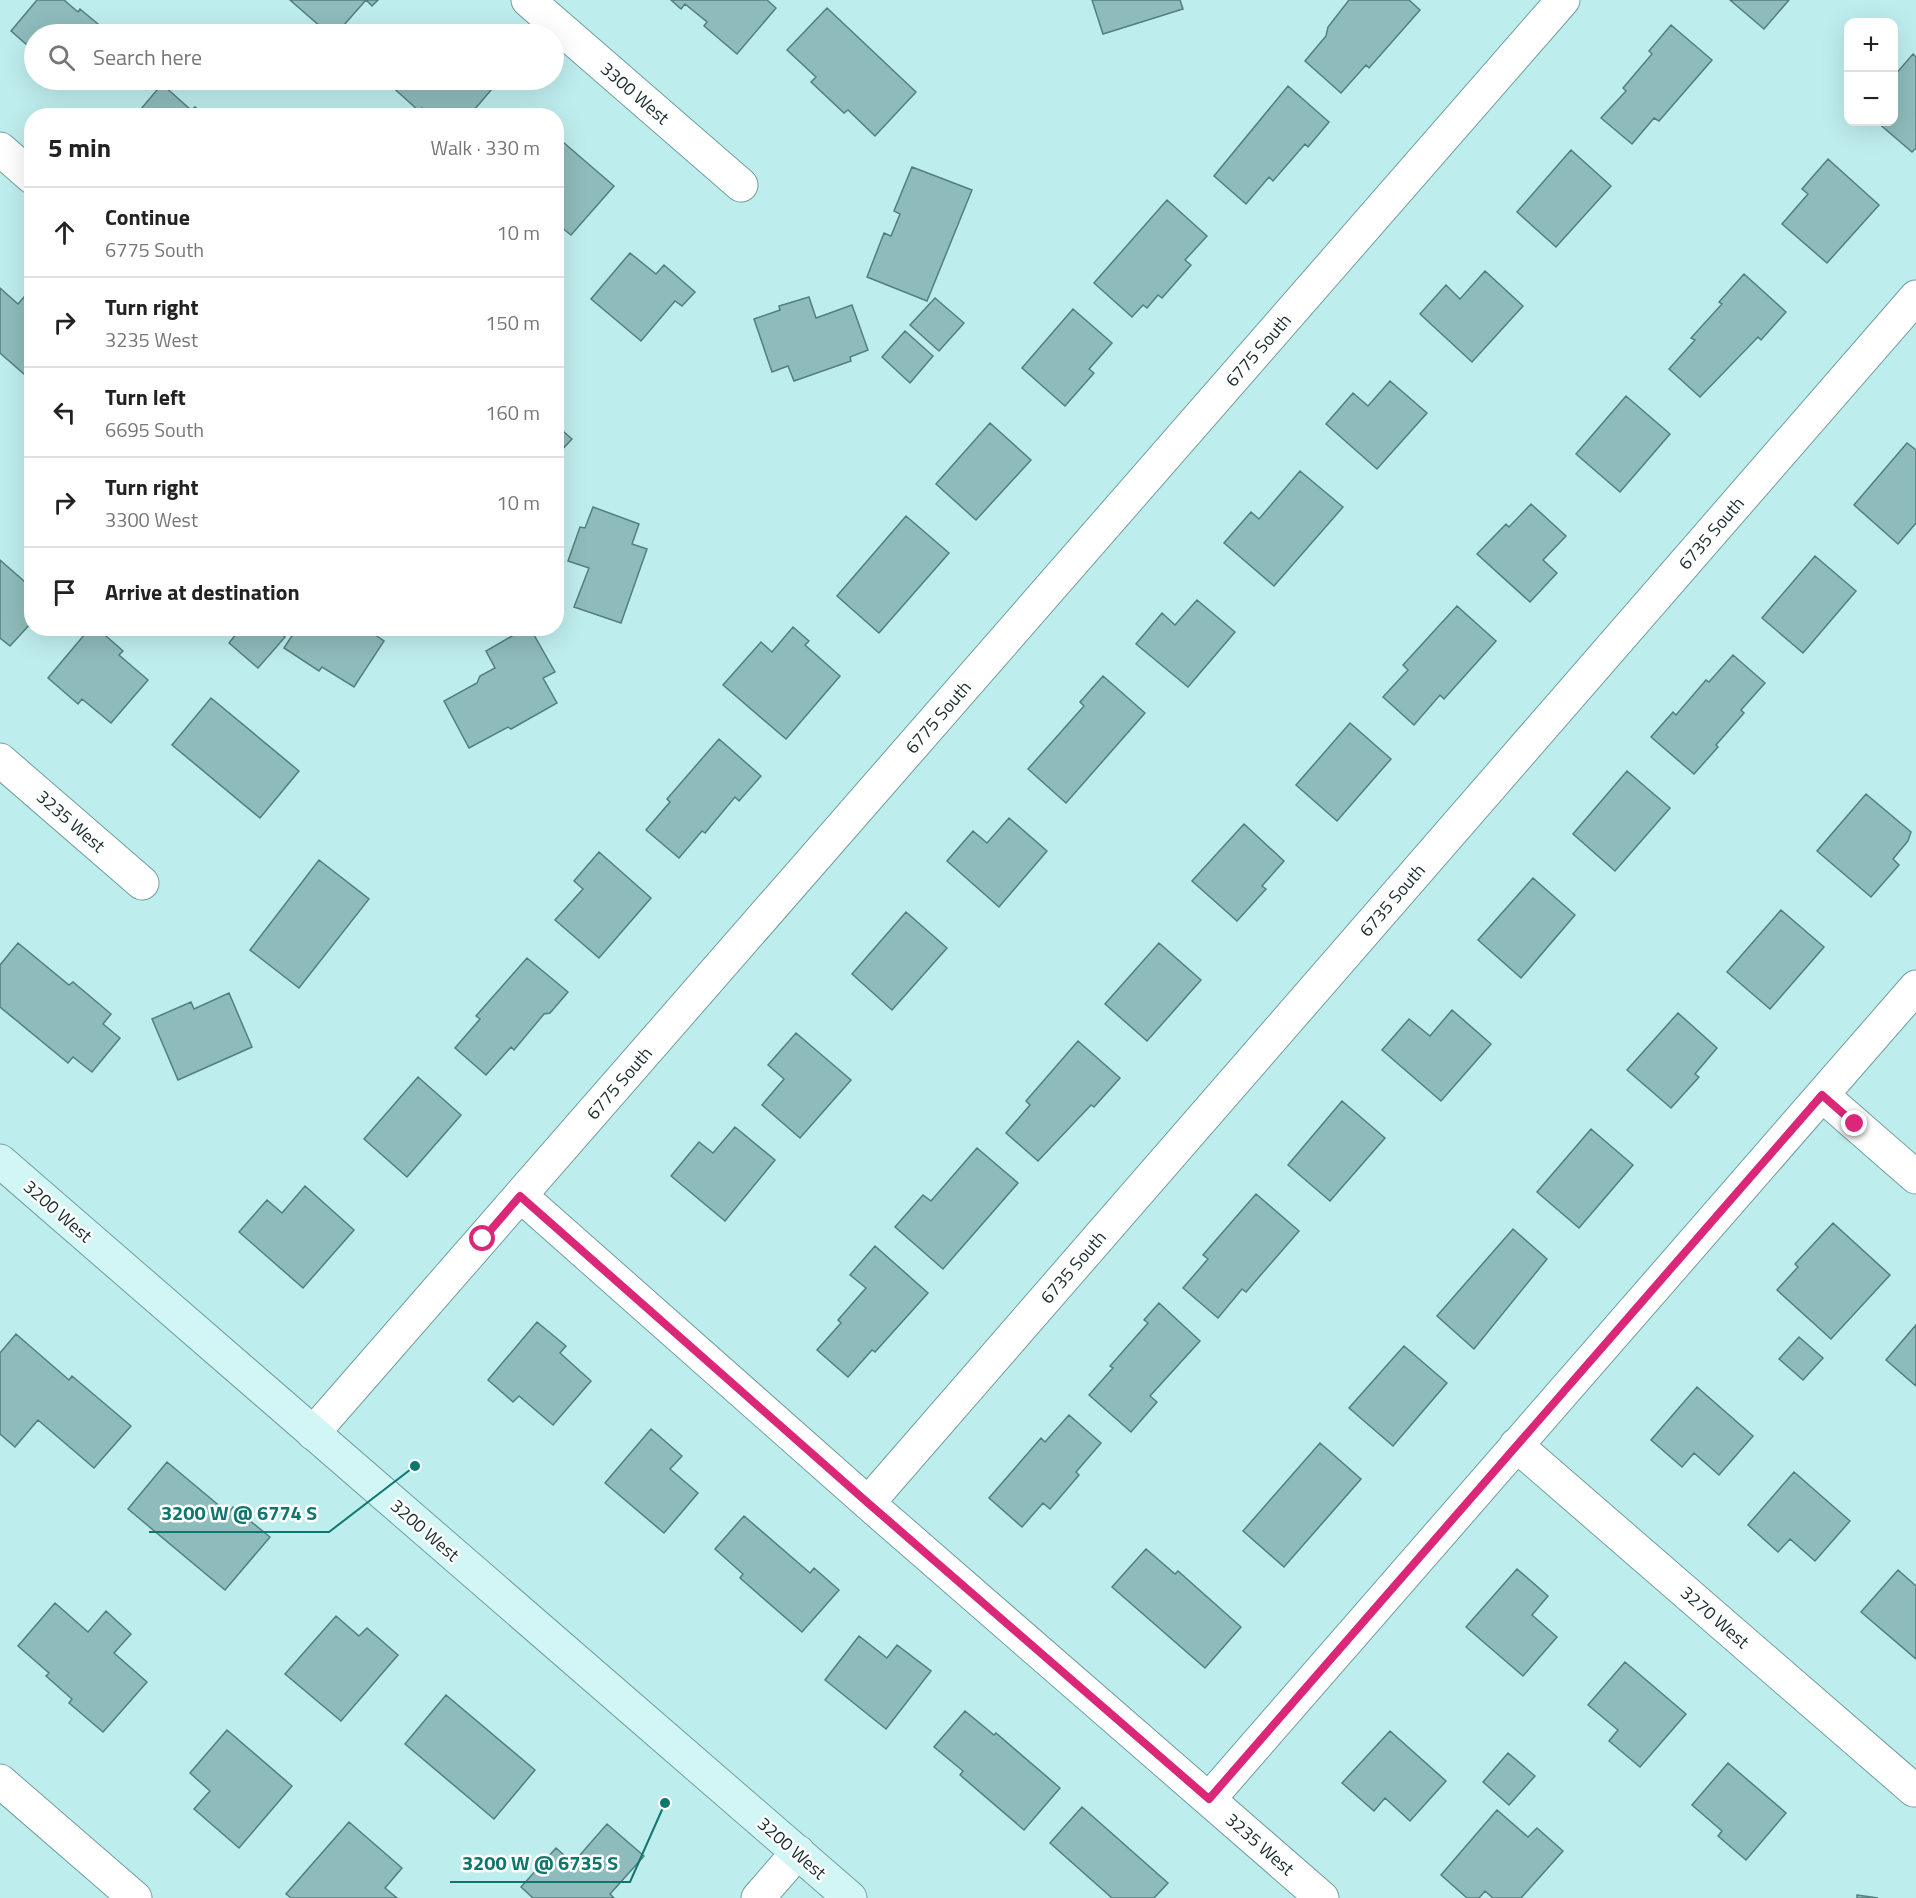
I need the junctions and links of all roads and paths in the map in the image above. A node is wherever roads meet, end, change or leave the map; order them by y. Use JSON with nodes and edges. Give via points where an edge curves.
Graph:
{"nodes":[{"id":1,"x":528,"y":0,"type":"edge"},
{"id":2,"x":1563,"y":0,"type":"edge"},
{"id":3,"x":556,"y":24,"type":"edge"},
{"id":4,"x":564,"y":31,"type":"edge"},
{"id":5,"x":0,"y":149,"type":"edge"},
{"id":6,"x":24,"y":170,"type":"edge"},
{"id":7,"x":741,"y":185,"type":"dead end"},
{"id":8,"x":1916,"y":297,"type":"edge"},
{"id":9,"x":0,"y":760,"type":"edge"},
{"id":10,"x":142,"y":883,"type":"dead end"},
{"id":11,"x":1916,"y":987,"type":"edge"},
{"id":12,"x":1822,"y":1095,"type":"junction"},
{"id":13,"x":0,"y":1161,"type":"edge"},
{"id":14,"x":1916,"y":1177,"type":"edge"},
{"id":15,"x":520,"y":1196,"type":"junction"},
{"id":16,"x":313,"y":1433,"type":"junction"},
{"id":17,"x":1516,"y":1445,"type":"junction"},
{"id":18,"x":868,"y":1503,"type":"junction"},
{"id":19,"x":0,"y":1781,"type":"edge"},
{"id":20,"x":1914,"y":1790,"type":"dead end"},
{"id":21,"x":1209,"y":1799,"type":"junction"},
{"id":22,"x":798,"y":1852,"type":"junction"},
{"id":23,"x":135,"y":1898,"type":"edge"},
{"id":24,"x":758,"y":1898,"type":"edge"},
{"id":25,"x":850,"y":1898,"type":"edge"},
{"id":26,"x":1322,"y":1898,"type":"edge"}],
"edges":[{"from":1,"to":3,"type":"street","name":"3300 West"},
{"from":2,"to":15,"type":"street","name":"6775 South"},
{"from":4,"to":7,"type":"street","name":"3300 West"},
{"from":5,"to":6,"type":"street"},
{"from":8,"to":18,"type":"street","name":"6735 South"},
{"from":9,"to":10,"type":"street","name":"3235 West"},
{"from":11,"to":12,"type":"street"},
{"from":12,"to":14,"type":"street"},
{"from":12,"to":17,"type":"street"},
{"from":13,"to":16,"type":"street","name":"3200 West"},
{"from":15,"to":16,"type":"street","name":"6775 South"},
{"from":15,"to":18,"type":"street","name":"3235 West"},
{"from":16,"to":22,"type":"street","name":"3200 West"},
{"from":17,"to":20,"type":"street","name":"3270 West"},
{"from":17,"to":21,"type":"street"},
{"from":18,"to":21,"type":"street","name":"3235 West"},
{"from":19,"to":23,"type":"street"},
{"from":21,"to":26,"type":"street","name":"3235 West"},
{"from":22,"to":24,"type":"street"},
{"from":22,"to":25,"type":"street","name":"3200 West"}]}
